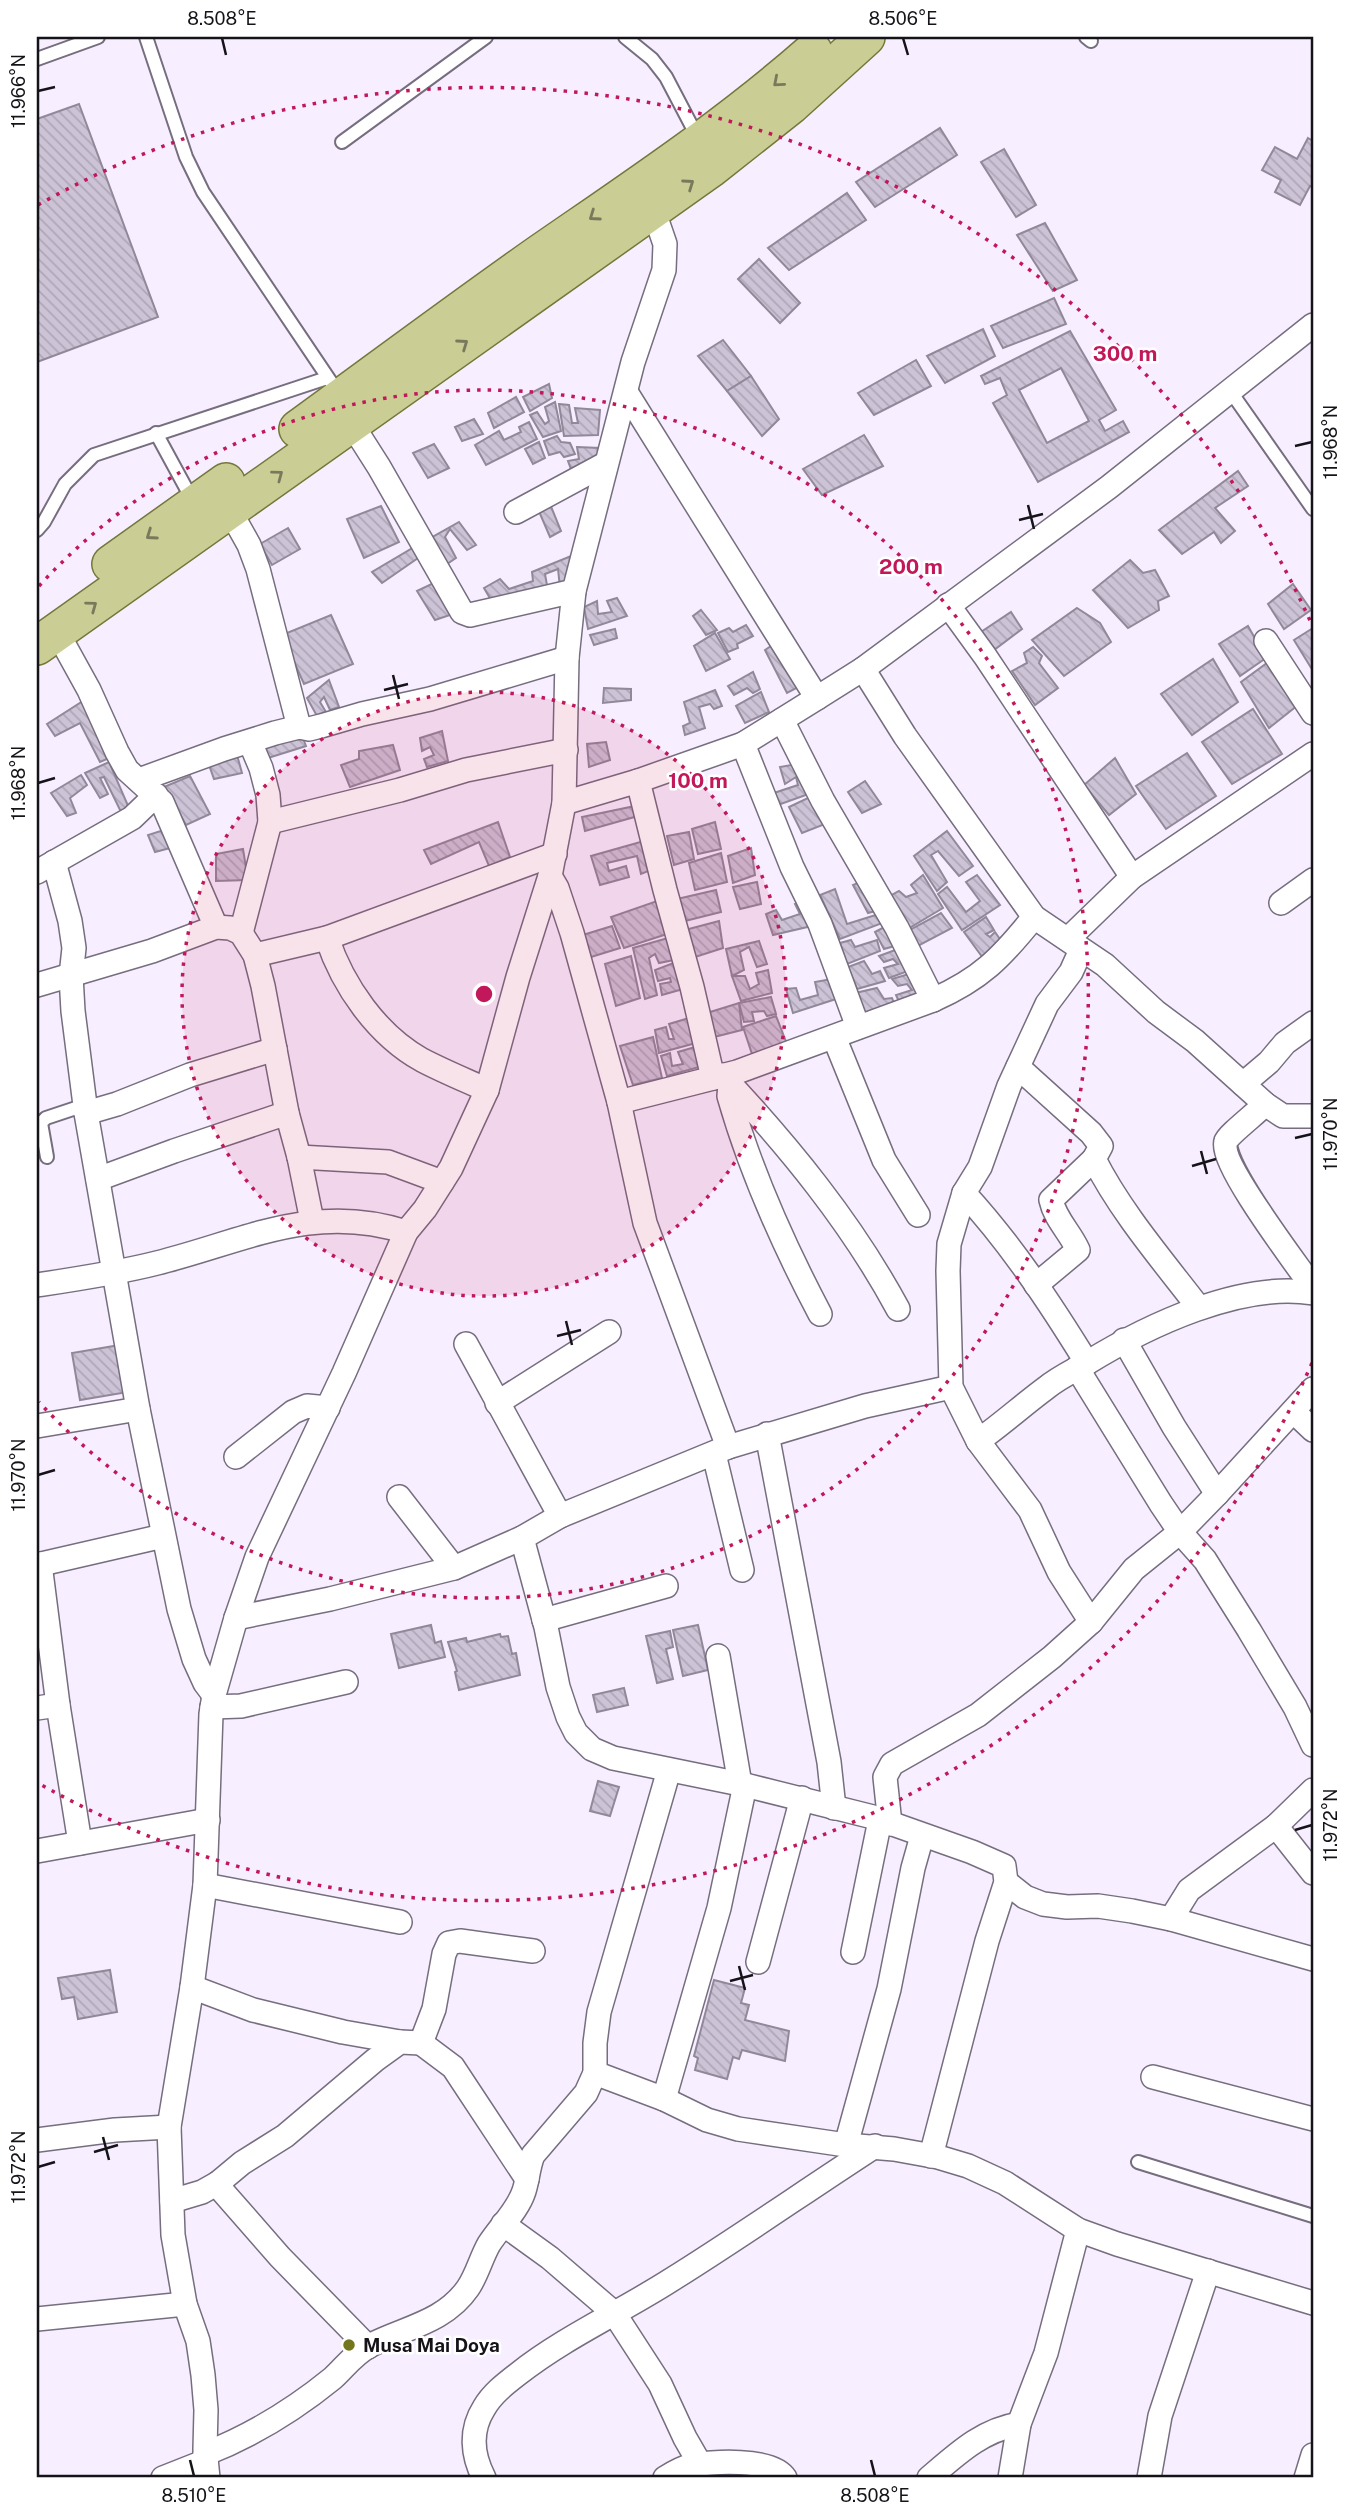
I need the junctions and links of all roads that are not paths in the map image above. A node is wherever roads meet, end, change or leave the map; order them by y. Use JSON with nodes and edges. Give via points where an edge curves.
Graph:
{"nodes":[{"id":1,"x":98,"y":37,"type":"edge"},
{"id":2,"x":146,"y":37,"type":"edge"},
{"id":3,"x":486,"y":37,"type":"edge"},
{"id":4,"x":625,"y":37,"type":"edge"},
{"id":5,"x":829,"y":37,"type":"edge"},
{"id":6,"x":866,"y":37,"type":"edge"},
{"id":7,"x":37,"y":60,"type":"edge"},
{"id":8,"x":342,"y":142,"type":"dead end"},
{"id":9,"x":701,"y":142,"type":"junction"},
{"id":10,"x":653,"y":209,"type":"junction"},
{"id":11,"x":1313,"y":325,"type":"edge"},
{"id":12,"x":1231,"y":391,"type":"junction"},
{"id":13,"x":626,"y":392,"type":"junction"},
{"id":14,"x":340,"y":399,"type":"junction"},
{"id":15,"x":156,"y":433,"type":"junction"},
{"id":16,"x":605,"y":464,"type":"junction"},
{"id":17,"x":213,"y":508,"type":"junction"},
{"id":18,"x":1313,"y":509,"type":"edge"},
{"id":19,"x":516,"y":512,"type":"dead end"},
{"id":20,"x":37,"y":530,"type":"edge"},
{"id":21,"x":574,"y":591,"type":"junction"},
{"id":22,"x":948,"y":606,"type":"junction"},
{"id":23,"x":43,"y":631,"type":"edge"},
{"id":24,"x":1266,"y":641,"type":"dead end"},
{"id":25,"x":567,"y":658,"type":"junction"},
{"id":26,"x":863,"y":669,"type":"junction"},
{"id":27,"x":817,"y":698,"type":"junction"},
{"id":28,"x":1313,"y":713,"type":"edge"},
{"id":29,"x":782,"y":720,"type":"junction"},
{"id":30,"x":299,"y":727,"type":"junction"},
{"id":31,"x":250,"y":741,"type":"junction"},
{"id":32,"x":743,"y":744,"type":"junction"},
{"id":33,"x":565,"y":750,"type":"junction"},
{"id":34,"x":1313,"y":754,"type":"edge"},
{"id":35,"x":638,"y":781,"type":"junction"},
{"id":36,"x":147,"y":788,"type":"junction"},
{"id":37,"x":564,"y":803,"type":"junction"},
{"id":38,"x":270,"y":822,"type":"junction"},
{"id":39,"x":552,"y":865,"type":"junction"},
{"id":40,"x":46,"y":867,"type":"edge"},
{"id":41,"x":1132,"y":877,"type":"junction"},
{"id":42,"x":1313,"y":880,"type":"edge"},
{"id":43,"x":1281,"y":903,"type":"dead end"},
{"id":44,"x":1034,"y":917,"type":"junction"},
{"id":45,"x":216,"y":927,"type":"junction"},
{"id":46,"x":241,"y":933,"type":"junction"},
{"id":47,"x":327,"y":938,"type":"junction"},
{"id":48,"x":1075,"y":945,"type":"junction"},
{"id":49,"x":255,"y":955,"type":"junction"},
{"id":50,"x":71,"y":976,"type":"junction"},
{"id":51,"x":37,"y":985,"type":"edge"},
{"id":52,"x":933,"y":1000,"type":"junction"},
{"id":53,"x":1313,"y":1023,"type":"edge"},
{"id":54,"x":858,"y":1027,"type":"junction"},
{"id":55,"x":834,"y":1037,"type":"junction"},
{"id":56,"x":275,"y":1049,"type":"junction"},
{"id":57,"x":1018,"y":1067,"type":"junction"},
{"id":58,"x":722,"y":1079,"type":"junction"},
{"id":59,"x":1243,"y":1084,"type":"junction"},
{"id":60,"x":487,"y":1090,"type":"junction"},
{"id":61,"x":619,"y":1102,"type":"junction"},
{"id":62,"x":1265,"y":1104,"type":"junction"},
{"id":63,"x":85,"y":1109,"type":"junction"},
{"id":64,"x":286,"y":1113,"type":"junction"},
{"id":65,"x":1313,"y":1116,"type":"edge"},
{"id":66,"x":47,"y":1157,"type":"dead end"},
{"id":67,"x":299,"y":1157,"type":"junction"},
{"id":68,"x":1094,"y":1159,"type":"junction"},
{"id":69,"x":98,"y":1179,"type":"junction"},
{"id":70,"x":442,"y":1182,"type":"junction"},
{"id":71,"x":964,"y":1193,"type":"junction"},
{"id":72,"x":918,"y":1215,"type":"dead end"},
{"id":73,"x":312,"y":1221,"type":"junction"},
{"id":74,"x":406,"y":1232,"type":"junction"},
{"id":75,"x":113,"y":1273,"type":"junction"},
{"id":76,"x":37,"y":1285,"type":"edge"},
{"id":77,"x":1036,"y":1285,"type":"junction"},
{"id":78,"x":1313,"y":1290,"type":"edge"},
{"id":79,"x":898,"y":1308,"type":"dead end"},
{"id":80,"x":1199,"y":1308,"type":"junction"},
{"id":81,"x":820,"y":1314,"type":"dead end"},
{"id":82,"x":609,"y":1332,"type":"dead end"},
{"id":83,"x":1124,"y":1340,"type":"junction"},
{"id":84,"x":466,"y":1344,"type":"dead end"},
{"id":85,"x":1082,"y":1365,"type":"junction"},
{"id":86,"x":951,"y":1387,"type":"junction"},
{"id":87,"x":1313,"y":1389,"type":"edge"},
{"id":88,"x":497,"y":1403,"type":"junction"},
{"id":89,"x":328,"y":1408,"type":"junction"},
{"id":90,"x":138,"y":1409,"type":"junction"},
{"id":91,"x":1294,"y":1412,"type":"junction"},
{"id":92,"x":37,"y":1426,"type":"edge"},
{"id":93,"x":1313,"y":1430,"type":"edge"},
{"id":94,"x":767,"y":1434,"type":"junction"},
{"id":95,"x":978,"y":1441,"type":"junction"},
{"id":96,"x":721,"y":1450,"type":"junction"},
{"id":97,"x":236,"y":1457,"type":"dead end"},
{"id":98,"x":1217,"y":1494,"type":"junction"},
{"id":99,"x":399,"y":1497,"type":"dead end"},
{"id":100,"x":560,"y":1516,"type":"junction"},
{"id":101,"x":1180,"y":1532,"type":"junction"},
{"id":102,"x":163,"y":1536,"type":"junction"},
{"id":103,"x":522,"y":1538,"type":"junction"},
{"id":104,"x":38,"y":1564,"type":"edge"},
{"id":105,"x":454,"y":1567,"type":"junction"},
{"id":106,"x":742,"y":1570,"type":"dead end"},
{"id":107,"x":666,"y":1586,"type":"dead end"},
{"id":108,"x":236,"y":1618,"type":"junction"},
{"id":109,"x":544,"y":1620,"type":"junction"},
{"id":110,"x":1091,"y":1622,"type":"junction"},
{"id":111,"x":718,"y":1656,"type":"dead end"},
{"id":112,"x":346,"y":1682,"type":"dead end"},
{"id":113,"x":213,"y":1701,"type":"junction"},
{"id":114,"x":47,"y":1707,"type":"edge"},
{"id":115,"x":1313,"y":1745,"type":"edge"},
{"id":116,"x":669,"y":1770,"type":"junction"},
{"id":117,"x":743,"y":1784,"type":"junction"},
{"id":118,"x":1313,"y":1790,"type":"edge"},
{"id":119,"x":802,"y":1798,"type":"junction"},
{"id":120,"x":834,"y":1808,"type":"junction"},
{"id":121,"x":208,"y":1821,"type":"junction"},
{"id":122,"x":885,"y":1822,"type":"junction"},
{"id":123,"x":1276,"y":1826,"type":"junction"},
{"id":124,"x":922,"y":1836,"type":"junction"},
{"id":125,"x":80,"y":1843,"type":"junction"},
{"id":126,"x":37,"y":1851,"type":"edge"},
{"id":127,"x":1313,"y":1873,"type":"edge"},
{"id":128,"x":1006,"y":1882,"type":"junction"},
{"id":129,"x":205,"y":1885,"type":"junction"},
{"id":130,"x":1171,"y":1919,"type":"junction"},
{"id":131,"x":400,"y":1922,"type":"dead end"},
{"id":132,"x":533,"y":1951,"type":"dead end"},
{"id":133,"x":853,"y":1952,"type":"dead end"},
{"id":134,"x":1313,"y":1959,"type":"edge"},
{"id":135,"x":758,"y":1962,"type":"dead end"},
{"id":136,"x":192,"y":1987,"type":"junction"},
{"id":137,"x":411,"y":2042,"type":"junction"},
{"id":138,"x":596,"y":2073,"type":"junction"},
{"id":139,"x":1153,"y":2077,"type":"dead end"},
{"id":140,"x":664,"y":2099,"type":"junction"},
{"id":141,"x":1313,"y":2119,"type":"edge"},
{"id":142,"x":169,"y":2127,"type":"junction"},
{"id":143,"x":37,"y":2140,"type":"edge"},
{"id":144,"x":846,"y":2146,"type":"junction"},
{"id":145,"x":875,"y":2146,"type":"junction"},
{"id":146,"x":931,"y":2156,"type":"junction"},
{"id":147,"x":1138,"y":2162,"type":"dead end"},
{"id":148,"x":527,"y":2179,"type":"junction"},
{"id":149,"x":218,"y":2183,"type":"junction"},
{"id":150,"x":172,"y":2201,"type":"junction"},
{"id":151,"x":1313,"y":2216,"type":"edge"},
{"id":152,"x":503,"y":2224,"type":"junction"},
{"id":153,"x":1079,"y":2230,"type":"junction"},
{"id":154,"x":1208,"y":2271,"type":"junction"},
{"id":155,"x":1313,"y":2303,"type":"edge"},
{"id":156,"x":185,"y":2304,"type":"junction"},
{"id":157,"x":614,"y":2313,"type":"junction"},
{"id":158,"x":37,"y":2319,"type":"edge"},
{"id":159,"x":368,"y":2347,"type":"junction"},
{"id":160,"x":1020,"y":2424,"type":"junction"},
{"id":161,"x":1313,"y":2455,"type":"edge"},
{"id":162,"x":207,"y":2464,"type":"edge"},
{"id":163,"x":700,"y":2464,"type":"junction"},
{"id":164,"x":163,"y":2478,"type":"edge"},
{"id":165,"x":484,"y":2478,"type":"edge"},
{"id":166,"x":665,"y":2478,"type":"edge"},
{"id":167,"x":785,"y":2478,"type":"edge"},
{"id":168,"x":929,"y":2478,"type":"edge"},
{"id":169,"x":1010,"y":2478,"type":"edge"},
{"id":170,"x":1149,"y":2478,"type":"edge"},
{"id":171,"x":1306,"y":2478,"type":"edge"}],
"edges":[{"from":1,"to":7,"type":"lane"},
{"from":2,"to":14,"type":"lane","via":[[186,157],[203,192]]},
{"from":3,"to":8,"type":"lane"},
{"from":4,"to":9,"type":"lane","via":[[666,77]]},
{"from":5,"to":9,"type":"main road","one_way":true},
{"from":10,"to":6,"type":"main road","one_way":true,"via":[[756,133]]},
{"from":9,"to":14,"type":"main road","one_way":true},
{"from":10,"to":13,"type":"street","via":[[665,244],[664,270]]},
{"from":14,"to":10,"type":"main road","one_way":true},
{"from":11,"to":12,"type":"street"},
{"from":12,"to":18,"type":"lane"},
{"from":12,"to":22,"type":"street"},
{"from":13,"to":16,"type":"street"},
{"from":13,"to":27,"type":"street"},
{"from":14,"to":15,"type":"lane"},
{"from":14,"to":17,"type":"main road"},
{"from":14,"to":21,"type":"street","via":[[462,612],[470,615]]},
{"from":15,"to":17,"type":"lane"},
{"from":15,"to":20,"type":"lane","via":[[94,455],[65,484]]},
{"from":16,"to":19,"type":"street"},
{"from":16,"to":21,"type":"street"},
{"from":17,"to":23,"type":"main road"},
{"from":17,"to":30,"type":"street","via":[[249,545]]},
{"from":21,"to":25,"type":"street"},
{"from":22,"to":26,"type":"street"},
{"from":22,"to":41,"type":"street"},
{"from":23,"to":36,"type":"street","via":[[89,690],[127,770]]},
{"from":24,"to":28,"type":"street"},
{"from":25,"to":30,"type":"street","via":[[430,699],[321,726]]},
{"from":25,"to":33,"type":"street"},
{"from":26,"to":27,"type":"street"},
{"from":26,"to":44,"type":"street"},
{"from":27,"to":29,"type":"street"},
{"from":29,"to":32,"type":"street"},
{"from":29,"to":52,"type":"street"},
{"from":30,"to":31,"type":"street"},
{"from":31,"to":36,"type":"street"},
{"from":31,"to":38,"type":"street","via":[[268,795]]},
{"from":32,"to":35,"type":"street"},
{"from":32,"to":54,"type":"street","via":[[820,924]]},
{"from":33,"to":37,"type":"street"},
{"from":33,"to":38,"type":"street","via":[[466,770]]},
{"from":34,"to":41,"type":"street"},
{"from":35,"to":37,"type":"street"},
{"from":35,"to":58,"type":"street","via":[[692,987]]},
{"from":36,"to":40,"type":"street","via":[[132,818]]},
{"from":36,"to":45,"type":"street","via":[[171,819]]},
{"from":37,"to":39,"type":"street"},
{"from":38,"to":46,"type":"street"},
{"from":39,"to":47,"type":"street"},
{"from":39,"to":60,"type":"street"},
{"from":39,"to":61,"type":"street"},
{"from":40,"to":50,"type":"street","via":[[70,921],[74,948]]},
{"from":41,"to":48,"type":"street"},
{"from":42,"to":43,"type":"street"},
{"from":44,"to":48,"type":"street"},
{"from":44,"to":52,"type":"street","via":[[989,969]]},
{"from":45,"to":46,"type":"street"},
{"from":45,"to":50,"type":"street"},
{"from":46,"to":49,"type":"street"},
{"from":47,"to":49,"type":"street"},
{"from":47,"to":60,"type":"street","via":[[335,962],[375,1024],[420,1059]]},
{"from":48,"to":57,"type":"street","via":[[1071,972],[1047,1004]]},
{"from":48,"to":59,"type":"street","via":[[1105,965]]},
{"from":49,"to":56,"type":"street"},
{"from":50,"to":51,"type":"street"},
{"from":50,"to":63,"type":"street"},
{"from":52,"to":54,"type":"street"},
{"from":53,"to":59,"type":"street","via":[[1284,1043]]},
{"from":54,"to":55,"type":"street"},
{"from":55,"to":58,"type":"street"},
{"from":55,"to":72,"type":"street","via":[[884,1160]]},
{"from":56,"to":63,"type":"street","via":[[117,1104]]},
{"from":56,"to":64,"type":"street"},
{"from":57,"to":68,"type":"street","via":[[1091,1133],[1101,1146]]},
{"from":57,"to":71,"type":"street","via":[[980,1167]]},
{"from":58,"to":61,"type":"street"},
{"from":58,"to":79,"type":"street","via":[[838,1211]]},
{"from":58,"to":81,"type":"street","via":[[758,1185]]},
{"from":59,"to":62,"type":"street"},
{"from":60,"to":70,"type":"street"},
{"from":61,"to":96,"type":"street","via":[[645,1223]]},
{"from":62,"to":65,"type":"street","via":[[1283,1116]]},
{"from":62,"to":78,"type":"street","via":[[1229,1136],[1225,1149],[1234,1173],[1267,1226]]},
{"from":63,"to":66,"type":"lane","via":[[41,1123]]},
{"from":63,"to":69,"type":"street"},
{"from":64,"to":67,"type":"street"},
{"from":64,"to":69,"type":"street"},
{"from":67,"to":70,"type":"street","via":[[388,1162]]},
{"from":67,"to":73,"type":"street"},
{"from":68,"to":77,"type":"street","via":[[1051,1200],[1054,1213],[1078,1250]]},
{"from":68,"to":80,"type":"street"},
{"from":69,"to":75,"type":"street"},
{"from":70,"to":74,"type":"street"},
{"from":71,"to":77,"type":"street"},
{"from":71,"to":86,"type":"street","via":[[949,1244]]},
{"from":73,"to":74,"type":"street","via":[[368,1222]]},
{"from":73,"to":75,"type":"street"},
{"from":74,"to":89,"type":"street"},
{"from":75,"to":76,"type":"street"},
{"from":75,"to":90,"type":"street"},
{"from":77,"to":85,"type":"street"},
{"from":78,"to":80,"type":"street"},
{"from":80,"to":83,"type":"street"},
{"from":82,"to":88,"type":"street"},
{"from":83,"to":85,"type":"street"},
{"from":83,"to":98,"type":"street"},
{"from":84,"to":88,"type":"street"},
{"from":85,"to":95,"type":"street"},
{"from":85,"to":101,"type":"street"},
{"from":86,"to":94,"type":"street"},
{"from":86,"to":95,"type":"street"},
{"from":87,"to":91,"type":"street"},
{"from":88,"to":100,"type":"street"},
{"from":89,"to":97,"type":"street","via":[[307,1406],[293,1412]]},
{"from":89,"to":108,"type":"street","via":[[257,1557]]},
{"from":90,"to":92,"type":"street"},
{"from":90,"to":102,"type":"street"},
{"from":91,"to":93,"type":"street"},
{"from":91,"to":98,"type":"street"},
{"from":94,"to":96,"type":"street"},
{"from":94,"to":120,"type":"street"},
{"from":95,"to":110,"type":"street","via":[[1030,1510],[1059,1572]]},
{"from":96,"to":100,"type":"street"},
{"from":96,"to":106,"type":"street"},
{"from":98,"to":101,"type":"street"},
{"from":99,"to":105,"type":"street"},
{"from":100,"to":103,"type":"street"},
{"from":101,"to":110,"type":"street","via":[[1134,1569]]},
{"from":101,"to":115,"type":"street","via":[[1205,1560],[1249,1630]]},
{"from":102,"to":104,"type":"street"},
{"from":102,"to":113,"type":"street","via":[[194,1659]]},
{"from":103,"to":105,"type":"street"},
{"from":103,"to":109,"type":"street"},
{"from":104,"to":114,"type":"street"},
{"from":105,"to":108,"type":"street"},
{"from":107,"to":109,"type":"street"},
{"from":108,"to":113,"type":"street"},
{"from":109,"to":116,"type":"street","via":[[561,1697],[583,1741],[613,1758]]},
{"from":110,"to":122,"type":"street","via":[[978,1715],[892,1764],[885,1777]]},
{"from":111,"to":117,"type":"street"},
{"from":112,"to":113,"type":"street","via":[[241,1706]]},
{"from":113,"to":121,"type":"street"},
{"from":114,"to":125,"type":"street"},
{"from":116,"to":117,"type":"street"},
{"from":116,"to":138,"type":"street","via":[[599,2012]]},
{"from":117,"to":119,"type":"street"},
{"from":117,"to":140,"type":"street","via":[[719,1908]]},
{"from":118,"to":123,"type":"street"},
{"from":119,"to":120,"type":"street"},
{"from":119,"to":135,"type":"street"},
{"from":120,"to":122,"type":"street"},
{"from":121,"to":125,"type":"street"},
{"from":121,"to":129,"type":"street"},
{"from":122,"to":124,"type":"street"},
{"from":122,"to":133,"type":"street"},
{"from":123,"to":127,"type":"street"},
{"from":123,"to":130,"type":"street","via":[[1189,1890]]},
{"from":124,"to":128,"type":"street","via":[[999,1863],[1004,1866]]},
{"from":124,"to":144,"type":"street","via":[[889,1989]]},
{"from":125,"to":126,"type":"street"},
{"from":128,"to":130,"type":"street","via":[[1043,1904],[1098,1906]]},
{"from":128,"to":146,"type":"street"},
{"from":129,"to":131,"type":"street"},
{"from":129,"to":136,"type":"street"},
{"from":130,"to":134,"type":"street"},
{"from":132,"to":137,"type":"street","via":[[449,1943],[434,2009]]},
{"from":136,"to":137,"type":"street","via":[[253,2010],[343,2032]]},
{"from":136,"to":142,"type":"street"},
{"from":137,"to":148,"type":"street","via":[[453,2067]]},
{"from":137,"to":149,"type":"street","via":[[374,2060],[285,2136]]},
{"from":138,"to":140,"type":"street"},
{"from":138,"to":148,"type":"street","via":[[586,2093],[533,2155]]},
{"from":139,"to":141,"type":"street"},
{"from":140,"to":144,"type":"street","via":[[738,2129]]},
{"from":142,"to":143,"type":"street"},
{"from":142,"to":150,"type":"street"},
{"from":144,"to":145,"type":"street"},
{"from":145,"to":146,"type":"street"},
{"from":145,"to":157,"type":"street","via":[[673,2280]]},
{"from":146,"to":153,"type":"street","via":[[1005,2183]]},
{"from":147,"to":151,"type":"lane"},
{"from":148,"to":152,"type":"street","via":[[524,2193]]},
{"from":149,"to":150,"type":"street"},
{"from":149,"to":159,"type":"street","via":[[280,2257]]},
{"from":150,"to":156,"type":"street"},
{"from":152,"to":157,"type":"street"},
{"from":152,"to":159,"type":"street","via":[[458,2298],[424,2324]]},
{"from":153,"to":154,"type":"street"},
{"from":153,"to":160,"type":"street","via":[[1046,2353]]},
{"from":154,"to":155,"type":"street"},
{"from":154,"to":170,"type":"street","via":[[1160,2416]]},
{"from":156,"to":158,"type":"street"},
{"from":156,"to":162,"type":"street","via":[[198,2341],[203,2375]]},
{"from":157,"to":163,"type":"street","via":[[660,2384]]},
{"from":157,"to":165,"type":"street","via":[[534,2362],[494,2394],[483,2409],[473,2444]]},
{"from":159,"to":162,"type":"street","via":[[334,2377]]},
{"from":160,"to":168,"type":"street","via":[[975,2440]]},
{"from":160,"to":169,"type":"street"},
{"from":161,"to":171,"type":"street"},
{"from":162,"to":164,"type":"street"},
{"from":163,"to":166,"type":"street"},
{"from":163,"to":167,"type":"street","via":[[771,2468]]}]}
